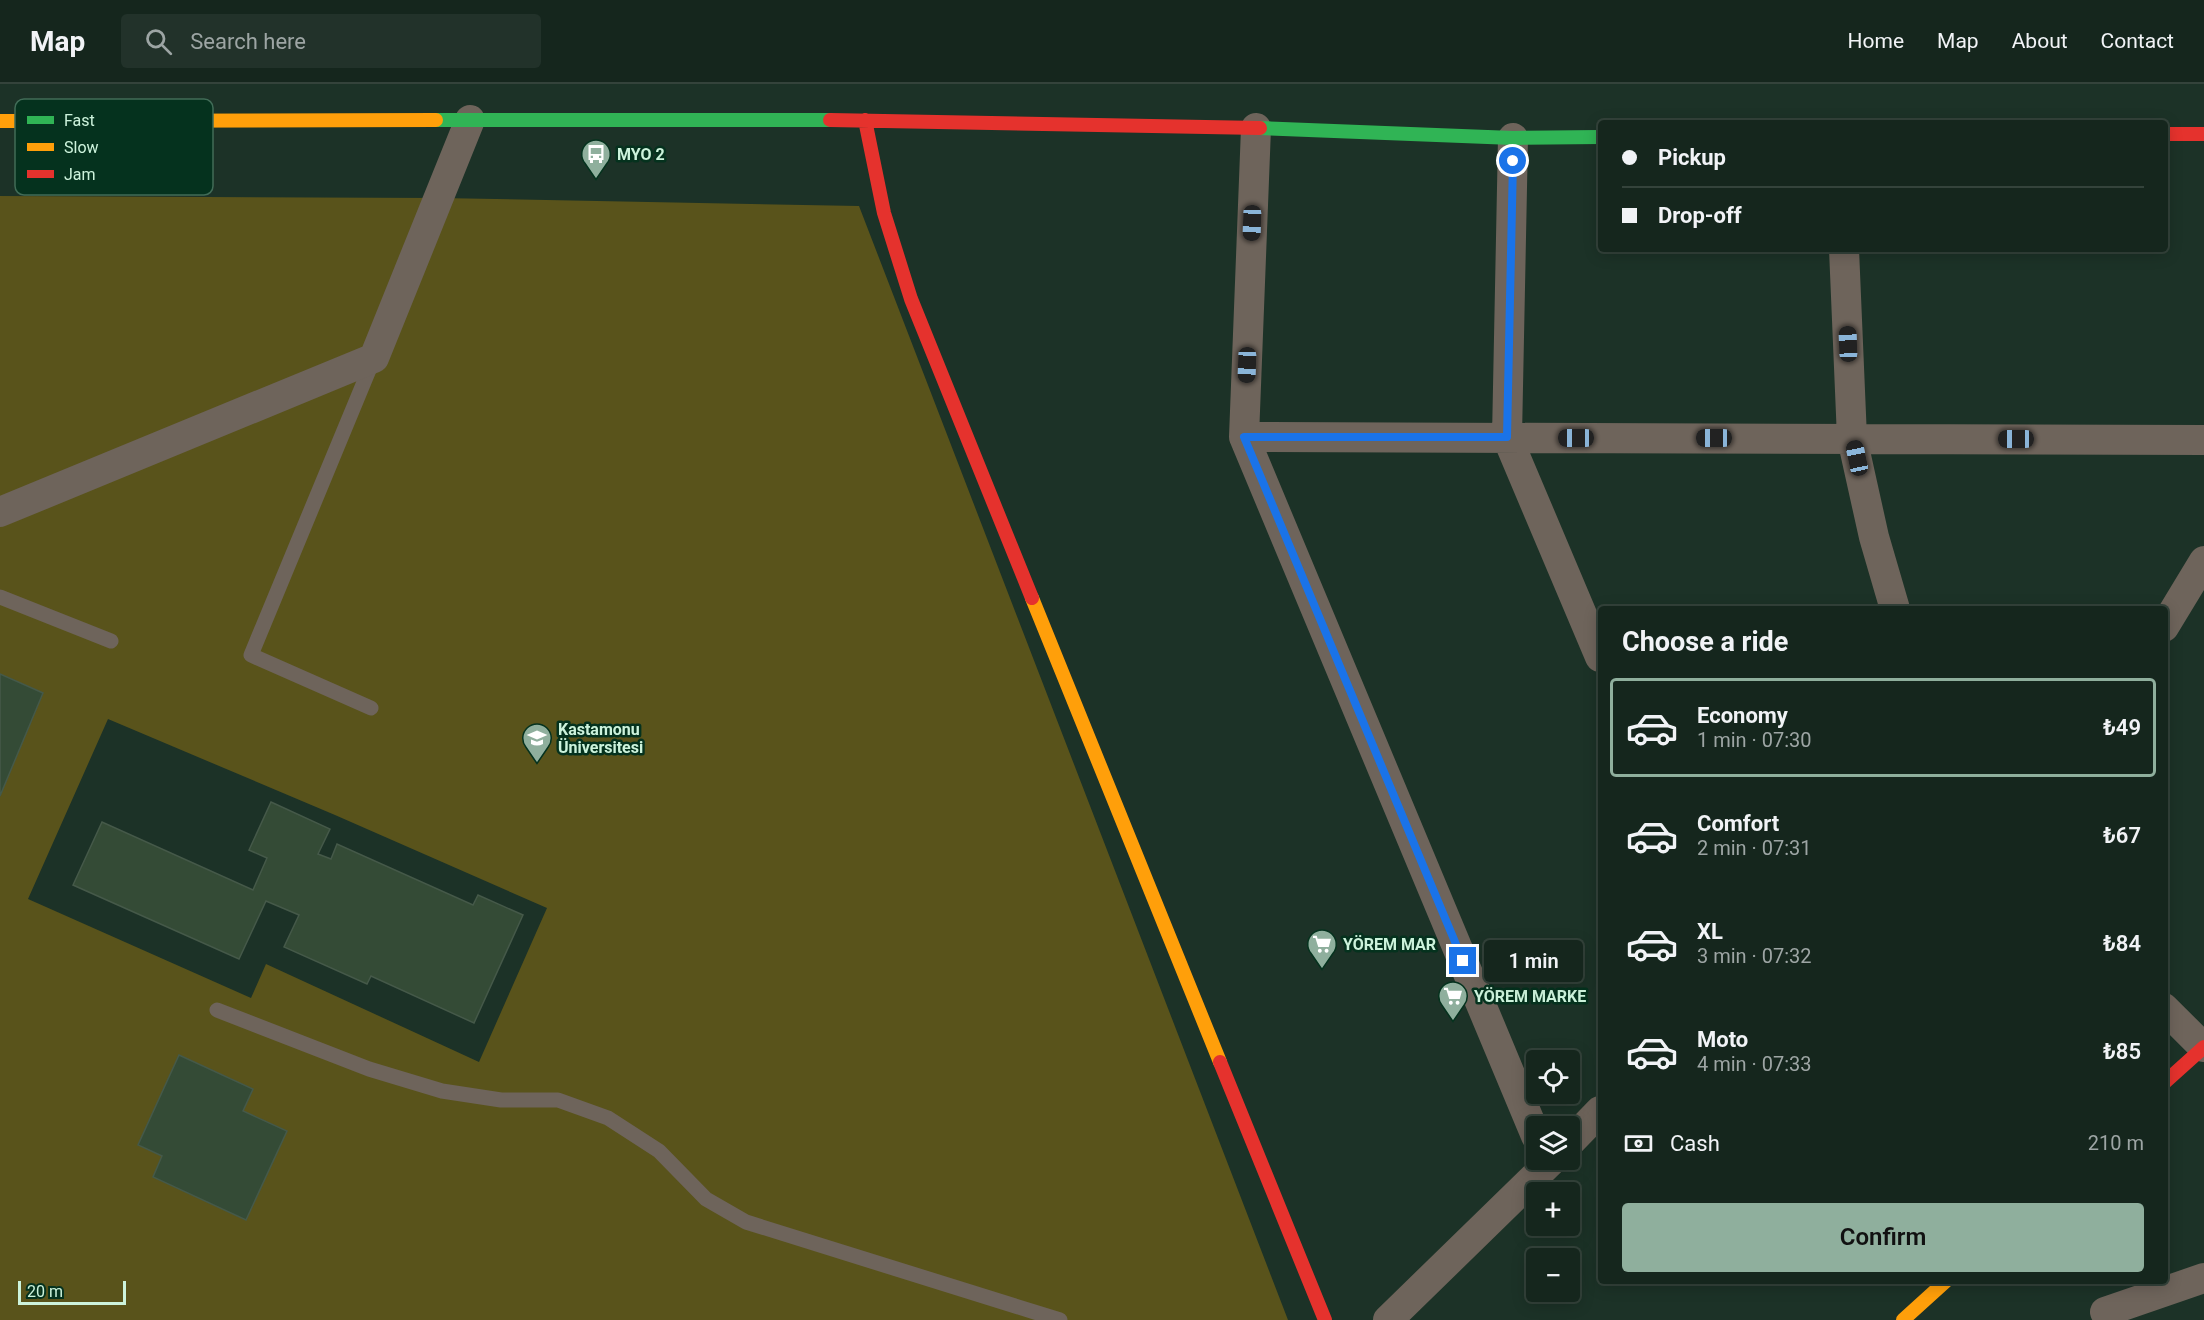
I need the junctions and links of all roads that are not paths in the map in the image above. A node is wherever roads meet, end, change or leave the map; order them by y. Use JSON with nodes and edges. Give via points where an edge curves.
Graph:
{"nodes":[{"id":1,"x":470,"y":120,"type":"junction"},
{"id":2,"x":865,"y":120,"type":"junction"},
{"id":3,"x":0,"y":121,"type":"edge"},
{"id":4,"x":15,"y":121,"type":"edge"},
{"id":5,"x":213,"y":121,"type":"edge"},
{"id":6,"x":1256,"y":128,"type":"junction"},
{"id":7,"x":2168,"y":134,"type":"edge"},
{"id":8,"x":2204,"y":134,"type":"edge"},
{"id":9,"x":1598,"y":137,"type":"edge"},
{"id":10,"x":1513,"y":138,"type":"junction"},
{"id":11,"x":1844,"y":252,"type":"edge"},
{"id":12,"x":374,"y":358,"type":"junction"},
{"id":13,"x":1244,"y":437,"type":"junction"},
{"id":14,"x":1507,"y":437,"type":"junction"},
{"id":15,"x":1852,"y":438,"type":"junction"},
{"id":16,"x":2204,"y":440,"type":"edge"},
{"id":17,"x":0,"y":512,"type":"edge"},
{"id":18,"x":2204,"y":561,"type":"edge"},
{"id":19,"x":0,"y":597,"type":"edge"},
{"id":20,"x":1894,"y":606,"type":"edge"},
{"id":21,"x":2168,"y":620,"type":"edge"},
{"id":22,"x":111,"y":641,"type":"dead end"},
{"id":23,"x":1598,"y":652,"type":"edge"},
{"id":24,"x":371,"y":708,"type":"dead end"},
{"id":25,"x":217,"y":1010,"type":"dead end"},
{"id":26,"x":2168,"y":1012,"type":"edge"},
{"id":27,"x":2204,"y":1047,"type":"edge"},
{"id":28,"x":2168,"y":1079,"type":"edge"},
{"id":29,"x":1598,"y":1113,"type":"edge"},
{"id":30,"x":1528,"y":1116,"type":"edge"},
{"id":31,"x":1580,"y":1132,"type":"edge"},
{"id":32,"x":1540,"y":1170,"type":"edge"},
{"id":33,"x":2204,"y":1278,"type":"edge"},
{"id":34,"x":1943,"y":1284,"type":"edge"},
{"id":35,"x":2105,"y":1312,"type":"dead end"},
{"id":36,"x":1060,"y":1320,"type":"edge"},
{"id":37,"x":1325,"y":1320,"type":"edge"},
{"id":38,"x":1388,"y":1320,"type":"edge"},
{"id":39,"x":1903,"y":1320,"type":"edge"}],
"edges":[{"from":1,"to":2,"type":"main road"},
{"from":1,"to":5,"type":"main road"},
{"from":1,"to":12,"type":"street"},
{"from":2,"to":6,"type":"main road"},
{"from":2,"to":37,"type":"main road","via":[[884,213],[910,299]]},
{"from":3,"to":4,"type":"main road"},
{"from":6,"to":10,"type":"main road"},
{"from":6,"to":13,"type":"street"},
{"from":7,"to":8,"type":"main road"},
{"from":9,"to":10,"type":"main road"},
{"from":10,"to":14,"type":"street"},
{"from":11,"to":15,"type":"street"},
{"from":12,"to":17,"type":"street"},
{"from":12,"to":24,"type":"lane","via":[[251,655]]},
{"from":13,"to":14,"type":"street"},
{"from":13,"to":30,"type":"street"},
{"from":14,"to":15,"type":"street"},
{"from":14,"to":23,"type":"street"},
{"from":15,"to":16,"type":"street"},
{"from":15,"to":20,"type":"street"},
{"from":18,"to":21,"type":"street"},
{"from":19,"to":22,"type":"lane"},
{"from":25,"to":36,"type":"lane","via":[[369,1069],[442,1091],[501,1100],[558,1101],[608,1118],[659,1151],[706,1199],[746,1222]]},
{"from":26,"to":27,"type":"street"},
{"from":27,"to":28,"type":"main road"},
{"from":29,"to":31,"type":"street"},
{"from":32,"to":38,"type":"street"},
{"from":33,"to":35,"type":"street"},
{"from":34,"to":39,"type":"main road"}]}
